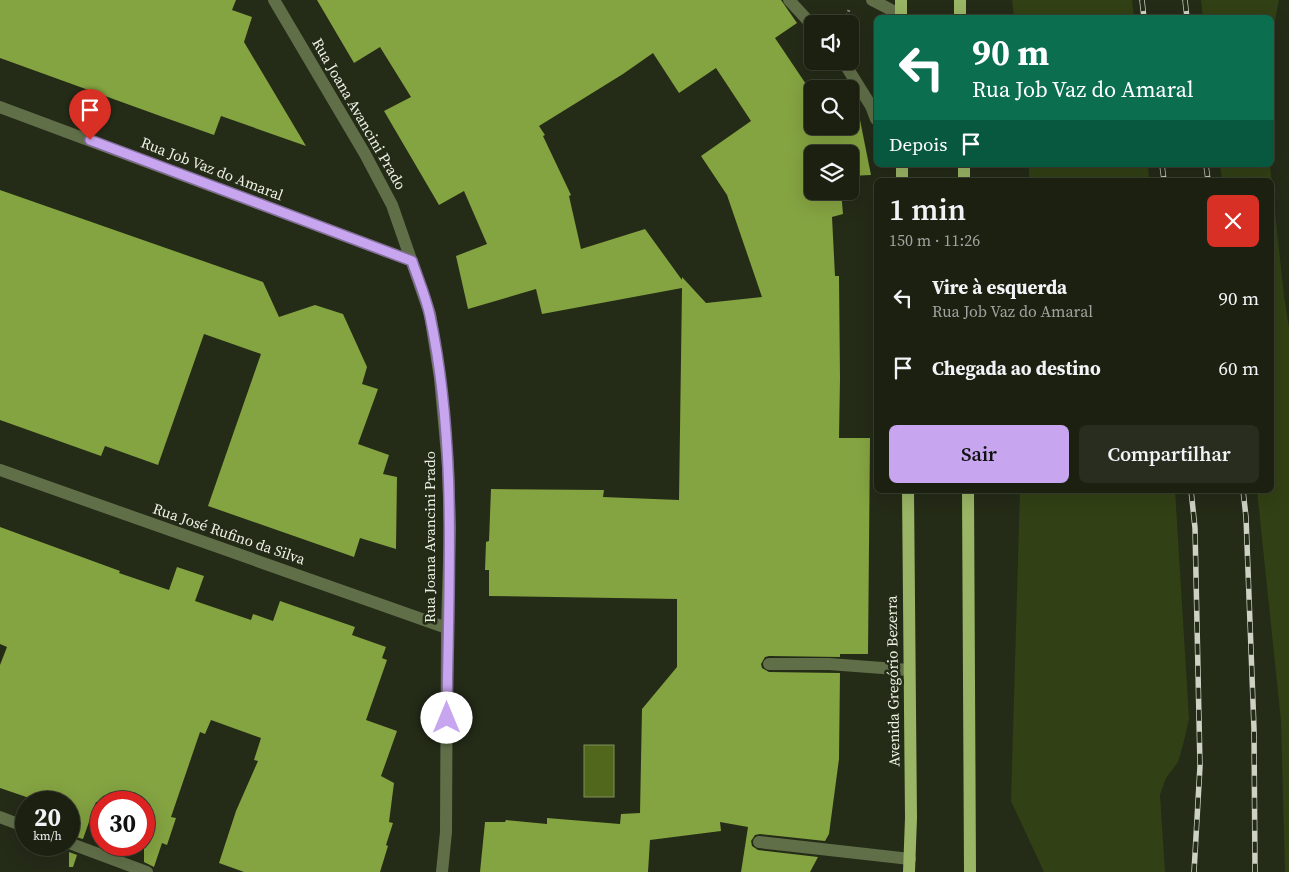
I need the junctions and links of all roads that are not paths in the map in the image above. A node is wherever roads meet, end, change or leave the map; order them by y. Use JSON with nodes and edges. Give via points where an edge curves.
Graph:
{"nodes":[{"id":1,"x":274,"y":0,"type":"edge"},
{"id":2,"x":789,"y":0,"type":"edge"},
{"id":3,"x":872,"y":0,"type":"edge"},
{"id":4,"x":901,"y":0,"type":"edge"},
{"id":5,"x":960,"y":0,"type":"edge"},
{"id":6,"x":898,"y":15,"type":"edge"},
{"id":7,"x":902,"y":15,"type":"edge"},
{"id":8,"x":960,"y":15,"type":"edge"},
{"id":9,"x":804,"y":16,"type":"edge"},
{"id":10,"x":848,"y":70,"type":"edge"},
{"id":11,"x":0,"y":107,"type":"edge"},
{"id":12,"x":874,"y":114,"type":"edge"},
{"id":13,"x":412,"y":261,"type":"junction"},
{"id":14,"x":0,"y":470,"type":"edge"},
{"id":15,"x":908,"y":493,"type":"edge"},
{"id":16,"x":968,"y":493,"type":"edge"},
{"id":17,"x":447,"y":628,"type":"junction"},
{"id":18,"x":769,"y":664,"type":"dead end"},
{"id":19,"x":909,"y":670,"type":"junction"},
{"id":20,"x":0,"y":817,"type":"edge"},
{"id":21,"x":15,"y":823,"type":"edge"},
{"id":22,"x":759,"y":842,"type":"dead end"},
{"id":23,"x":80,"y":847,"type":"edge"},
{"id":24,"x":909,"y":866,"type":"edge"},
{"id":25,"x":147,"y":872,"type":"edge"},
{"id":26,"x":442,"y":872,"type":"edge"},
{"id":27,"x":970,"y":872,"type":"edge"}],
"edges":[{"from":1,"to":13,"type":"street","name":"Rua Joana Avancini Prado","via":[[392,205]]},
{"from":2,"to":9,"type":"street"},
{"from":3,"to":6,"type":"street"},
{"from":4,"to":7,"type":"main road"},
{"from":5,"to":8,"type":"main road"},
{"from":10,"to":12,"type":"street"},
{"from":11,"to":13,"type":"street","name":"Rua Job Vaz do Amaral"},
{"from":13,"to":17,"type":"street","name":"Rua Joana Avancini Prado","via":[[430,314],[442,397],[450,527]]},
{"from":14,"to":17,"type":"street","name":"Rua José Rufino da Silva"},
{"from":15,"to":19,"type":"main road","name":"Avenida Gregório Bezerra"},
{"from":16,"to":27,"type":"main road"},
{"from":17,"to":26,"type":"street","name":"Rua Joana Avancini Prado","via":[[446,832]]},
{"from":18,"to":19,"type":"street","via":[[829,664]]},
{"from":19,"to":24,"type":"main road","name":"Avenida Gregório Bezerra"},
{"from":20,"to":21,"type":"street"},
{"from":22,"to":24,"type":"street"},
{"from":23,"to":25,"type":"street"}]}
